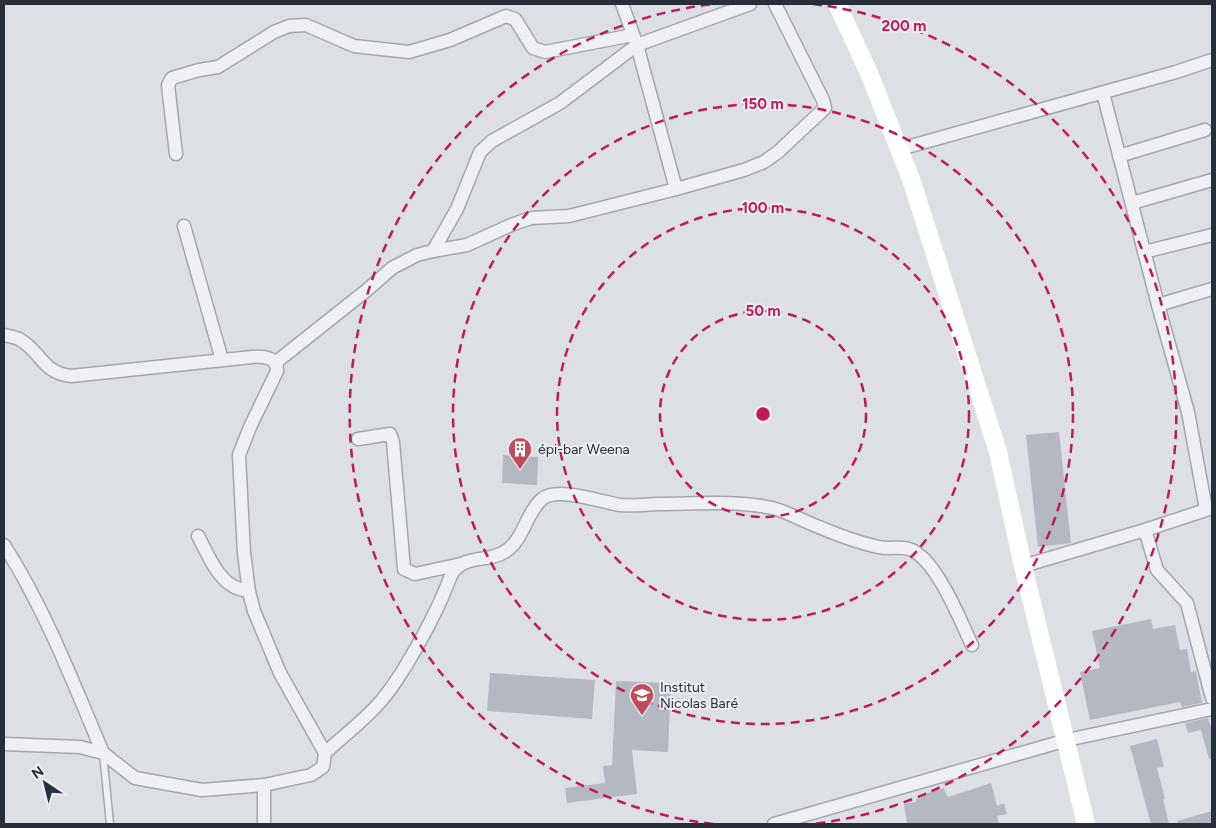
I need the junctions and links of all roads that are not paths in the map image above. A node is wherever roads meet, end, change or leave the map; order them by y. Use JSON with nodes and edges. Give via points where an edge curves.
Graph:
{"nodes":[{"id":1,"x":622,"y":4,"type":"edge"},
{"id":2,"x":750,"y":4,"type":"edge"},
{"id":3,"x":775,"y":4,"type":"edge"},
{"id":4,"x":837,"y":4,"type":"edge"},
{"id":5,"x":635,"y":40,"type":"junction"},
{"id":6,"x":1212,"y":60,"type":"edge"},
{"id":7,"x":1103,"y":93,"type":"junction"},
{"id":8,"x":1205,"y":130,"type":"dead end"},
{"id":9,"x":900,"y":149,"type":"junction"},
{"id":10,"x":176,"y":154,"type":"dead end"},
{"id":11,"x":1119,"y":156,"type":"junction"},
{"id":12,"x":1212,"y":180,"type":"edge"},
{"id":13,"x":676,"y":189,"type":"junction"},
{"id":14,"x":1132,"y":203,"type":"junction"},
{"id":15,"x":184,"y":226,"type":"dead end"},
{"id":16,"x":1212,"y":235,"type":"edge"},
{"id":17,"x":433,"y":250,"type":"junction"},
{"id":18,"x":1144,"y":252,"type":"junction"},
{"id":19,"x":1212,"y":290,"type":"edge"},
{"id":20,"x":1158,"y":305,"type":"junction"},
{"id":21,"x":4,"y":335,"type":"edge"},
{"id":22,"x":222,"y":360,"type":"junction"},
{"id":23,"x":275,"y":362,"type":"junction"},
{"id":24,"x":358,"y":440,"type":"dead end"},
{"id":25,"x":1209,"y":509,"type":"edge"},
{"id":26,"x":1145,"y":530,"type":"junction"},
{"id":27,"x":198,"y":536,"type":"dead end"},
{"id":28,"x":4,"y":545,"type":"edge"},
{"id":29,"x":460,"y":564,"type":"junction"},
{"id":30,"x":1023,"y":566,"type":"junction"},
{"id":31,"x":248,"y":592,"type":"junction"},
{"id":32,"x":972,"y":645,"type":"dead end"},
{"id":33,"x":1212,"y":698,"type":"edge"},
{"id":34,"x":1212,"y":709,"type":"edge"},
{"id":35,"x":1067,"y":740,"type":"junction"},
{"id":36,"x":4,"y":744,"type":"edge"},
{"id":37,"x":103,"y":752,"type":"junction"},
{"id":38,"x":325,"y":753,"type":"junction"},
{"id":39,"x":264,"y":785,"type":"junction"},
{"id":40,"x":110,"y":824,"type":"edge"},
{"id":41,"x":264,"y":824,"type":"edge"},
{"id":42,"x":774,"y":824,"type":"edge"},
{"id":43,"x":1086,"y":824,"type":"edge"}],
"edges":[{"from":1,"to":5,"type":"street"},
{"from":2,"to":5,"type":"street"},
{"from":3,"to":13,"type":"street","via":[[825,108],[764,162]]},
{"from":4,"to":9,"type":"main road"},
{"from":5,"to":10,"type":"street","via":[[545,52],[533,48],[516,19],[506,16],[450,40],[409,52],[354,46],[306,25],[289,26],[218,67],[172,78],[168,85]]},
{"from":5,"to":13,"type":"street"},
{"from":5,"to":17,"type":"street","via":[[560,103],[492,141],[480,152],[457,209]]},
{"from":6,"to":7,"type":"street"},
{"from":7,"to":9,"type":"street"},
{"from":7,"to":11,"type":"street"},
{"from":8,"to":11,"type":"street"},
{"from":9,"to":30,"type":"main road","via":[[998,452]]},
{"from":11,"to":14,"type":"street"},
{"from":12,"to":14,"type":"street"},
{"from":13,"to":17,"type":"street","via":[[569,216],[531,218],[467,245]]},
{"from":14,"to":18,"type":"street"},
{"from":15,"to":22,"type":"street"},
{"from":16,"to":18,"type":"street"},
{"from":17,"to":23,"type":"street","via":[[392,268]]},
{"from":18,"to":20,"type":"street"},
{"from":19,"to":20,"type":"street"},
{"from":20,"to":25,"type":"street","via":[[1188,412]]},
{"from":21,"to":22,"type":"street","via":[[19,339],[60,375]]},
{"from":22,"to":23,"type":"street","via":[[261,357]]},
{"from":23,"to":31,"type":"street","via":[[277,371],[239,455]]},
{"from":24,"to":29,"type":"street","via":[[390,434],[393,442],[404,569],[415,574]]},
{"from":25,"to":26,"type":"street"},
{"from":26,"to":30,"type":"street"},
{"from":26,"to":33,"type":"street","via":[[1157,570],[1186,603]]},
{"from":27,"to":31,"type":"street","via":[[226,581]]},
{"from":28,"to":37,"type":"street","via":[[25,577]]},
{"from":29,"to":32,"type":"street","via":[[506,551],[542,499],[560,493],[622,505],[714,503],[772,508],[867,545],[913,550],[944,588]]},
{"from":29,"to":38,"type":"street","via":[[397,682]]},
{"from":30,"to":35,"type":"main road"},
{"from":31,"to":38,"type":"street","via":[[280,673]]},
{"from":34,"to":35,"type":"street"},
{"from":35,"to":42,"type":"street"},
{"from":35,"to":43,"type":"main road"},
{"from":36,"to":37,"type":"street","via":[[80,747]]},
{"from":37,"to":39,"type":"street","via":[[135,778],[202,790]]},
{"from":37,"to":40,"type":"lane"},
{"from":38,"to":39,"type":"street","via":[[323,767],[311,775]]},
{"from":39,"to":41,"type":"street"}]}
